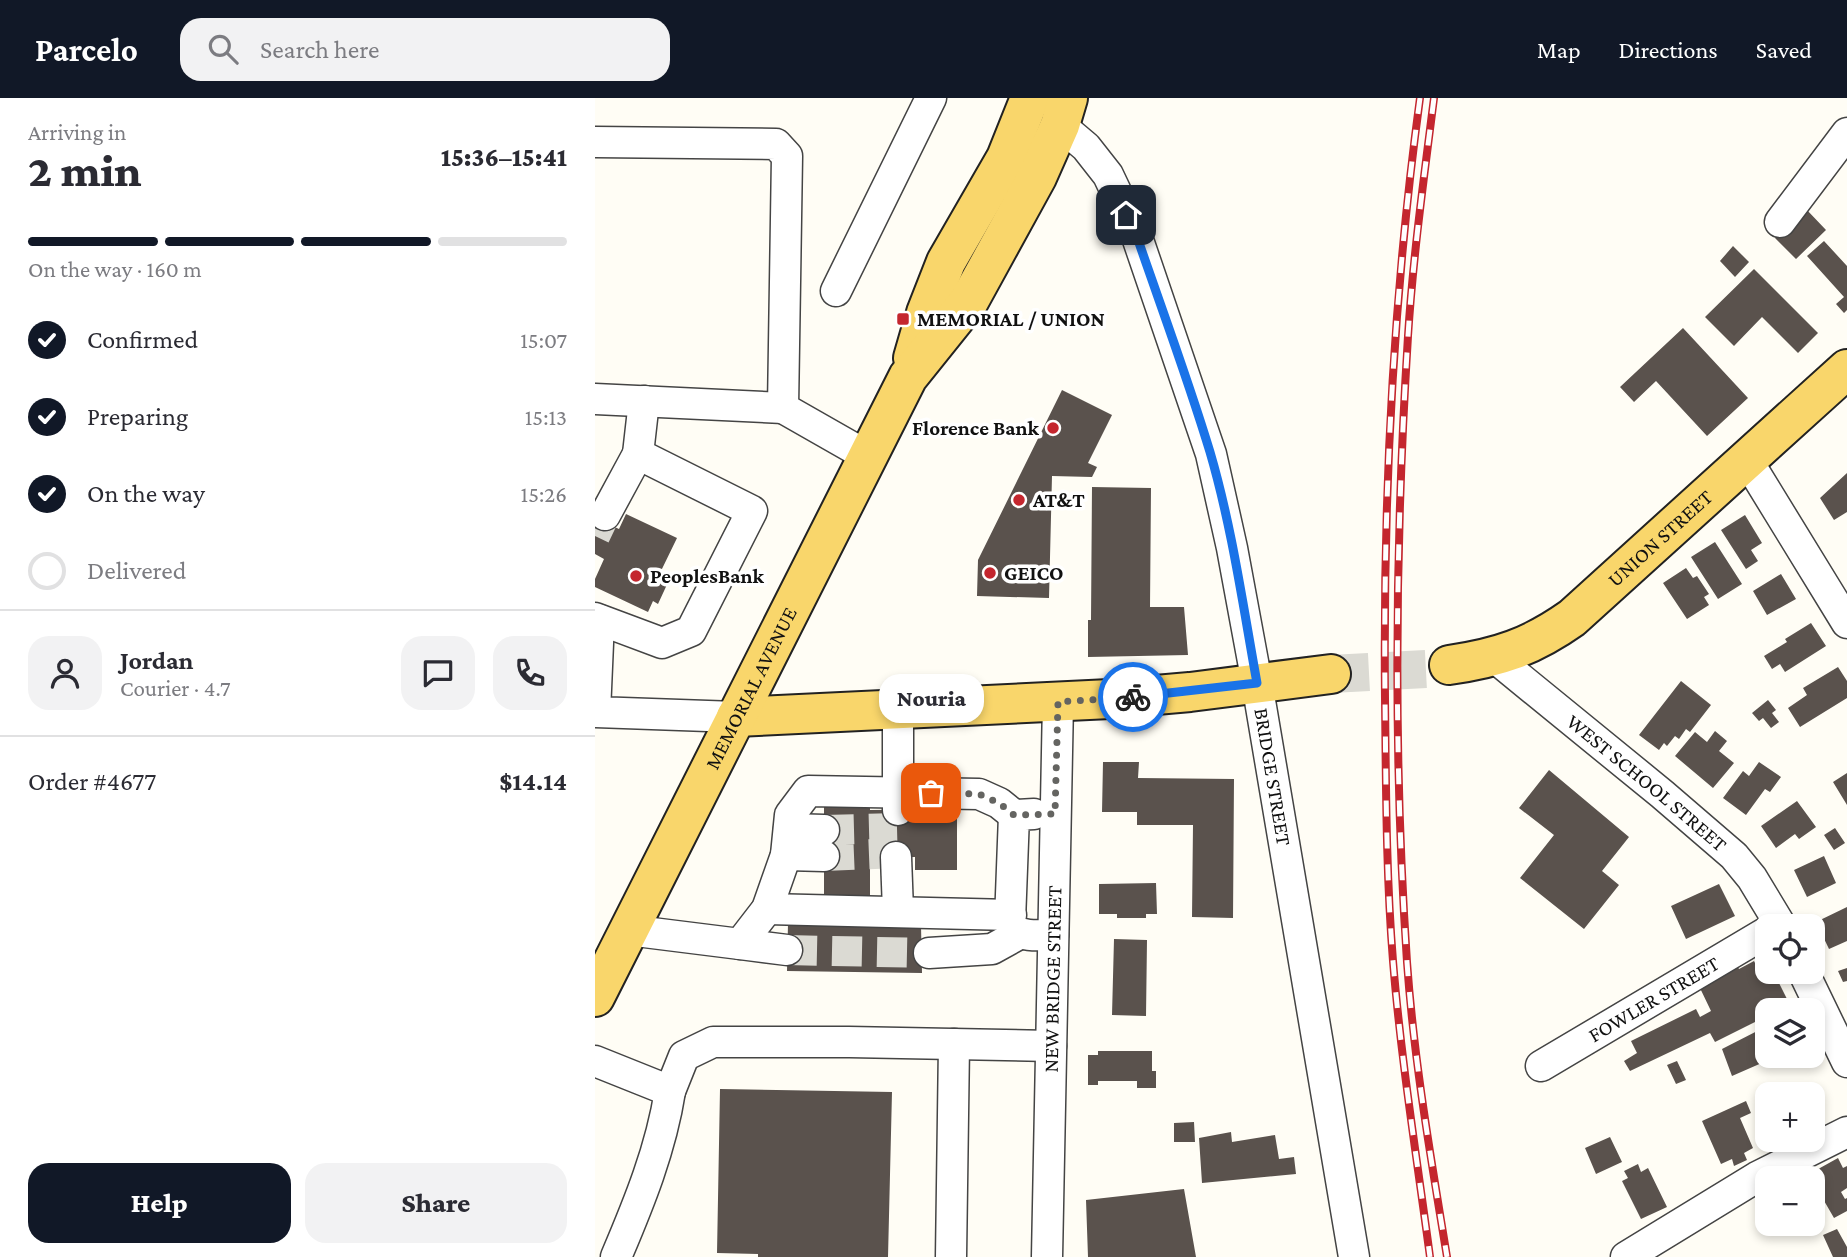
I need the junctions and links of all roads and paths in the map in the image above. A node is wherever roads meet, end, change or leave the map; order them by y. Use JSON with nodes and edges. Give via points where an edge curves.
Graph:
{"nodes":[{"id":1,"x":932,"y":98,"type":"edge"},
{"id":2,"x":1030,"y":98,"type":"edge"},
{"id":3,"x":1064,"y":112,"type":"edge"},
{"id":4,"x":1847,"y":133,"type":"edge"},
{"id":5,"x":595,"y":142,"type":"edge"},
{"id":6,"x":1780,"y":222,"type":"dead end"},
{"id":7,"x":836,"y":291,"type":"dead end"},
{"id":8,"x":1847,"y":369,"type":"edge"},
{"id":9,"x":908,"y":377,"type":"junction"},
{"id":10,"x":595,"y":399,"type":"edge"},
{"id":11,"x":643,"y":401,"type":"junction"},
{"id":12,"x":783,"y":408,"type":"junction"},
{"id":13,"x":638,"y":454,"type":"junction"},
{"id":14,"x":869,"y":457,"type":"junction"},
{"id":15,"x":1747,"y":460,"type":"junction"},
{"id":16,"x":605,"y":515,"type":"tunnel mouth"},
{"id":17,"x":597,"y":619,"type":"edge"},
{"id":18,"x":1847,"y":623,"type":"edge"},
{"id":19,"x":1494,"y":657,"type":"junction"},
{"id":20,"x":1449,"y":665,"type":"tunnel mouth"},
{"id":21,"x":1331,"y":674,"type":"tunnel mouth"},
{"id":22,"x":1257,"y":683,"type":"junction"},
{"id":23,"x":1058,"y":702,"type":"junction"},
{"id":24,"x":898,"y":710,"type":"junction"},
{"id":25,"x":595,"y":712,"type":"edge"},
{"id":26,"x":736,"y":717,"type":"junction"},
{"id":27,"x":898,"y":801,"type":"junction"},
{"id":28,"x":1055,"y":814,"type":"junction"},
{"id":29,"x":1014,"y":815,"type":"junction"},
{"id":30,"x":788,"y":842,"type":"junction"},
{"id":31,"x":824,"y":843,"type":"tunnel mouth"},
{"id":32,"x":897,"y":857,"type":"dead end"},
{"id":33,"x":767,"y":909,"type":"junction"},
{"id":34,"x":898,"y":911,"type":"junction"},
{"id":35,"x":1770,"y":914,"type":"edge"},
{"id":36,"x":1015,"y":924,"type":"junction"},
{"id":37,"x":628,"y":930,"type":"junction"},
{"id":38,"x":1053,"y":935,"type":"junction"},
{"id":39,"x":1755,"y":940,"type":"edge"},
{"id":40,"x":740,"y":944,"type":"junction"},
{"id":41,"x":787,"y":950,"type":"tunnel mouth"},
{"id":42,"x":929,"y":953,"type":"tunnel mouth"},
{"id":43,"x":1809,"y":984,"type":"edge"},
{"id":44,"x":595,"y":997,"type":"edge"},
{"id":45,"x":954,"y":1044,"type":"junction"},
{"id":46,"x":1051,"y":1046,"type":"junction"},
{"id":47,"x":595,"y":1061,"type":"edge"},
{"id":48,"x":1847,"y":1062,"type":"edge"},
{"id":49,"x":1541,"y":1066,"type":"dead end"},
{"id":50,"x":670,"y":1091,"type":"junction"},
{"id":51,"x":1847,"y":1132,"type":"edge"},
{"id":52,"x":616,"y":1257,"type":"edge"},
{"id":53,"x":951,"y":1257,"type":"edge"},
{"id":54,"x":1047,"y":1257,"type":"edge"},
{"id":55,"x":1354,"y":1257,"type":"edge"},
{"id":56,"x":1626,"y":1257,"type":"edge"}],
"edges":[{"from":1,"to":7,"type":"street"},
{"from":2,"to":9,"type":"main road","name":"MEMORIAL AVENUE","via":[[1006,158],[946,262]]},
{"from":3,"to":9,"type":"main road","name":"MEMORIAL AVENUE","via":[[1037,177],[969,301]]},
{"from":3,"to":22,"type":"street","name":"BRIDGE STREET","via":[[1108,175],[1136,234],[1187,380],[1222,501]]},
{"from":4,"to":6,"type":"street"},
{"from":5,"to":12,"type":"street","via":[[776,144],[787,156]]},
{"from":8,"to":15,"type":"main road","name":"UNION STREET"},
{"from":9,"to":14,"type":"main road","name":"MEMORIAL AVENUE"},
{"from":10,"to":11,"type":"street"},
{"from":11,"to":12,"type":"street"},
{"from":11,"to":13,"type":"street"},
{"from":12,"to":14,"type":"street"},
{"from":13,"to":16,"type":"street"},
{"from":13,"to":17,"type":"street","via":[[752,511],[691,631],[662,643]]},
{"from":14,"to":26,"type":"main road","name":"MEMORIAL AVENUE"},
{"from":15,"to":18,"type":"street"},
{"from":15,"to":19,"type":"main road","name":"UNION STREET","via":[[1572,618],[1524,647]]},
{"from":17,"to":25,"type":"street"},
{"from":19,"to":20,"type":"main road","name":"UNION STREET"},
{"from":19,"to":35,"type":"street","name":"WEST SCHOOL STREET","via":[[1734,856],[1752,878]]},
{"from":21,"to":22,"type":"main road"},
{"from":22,"to":23,"type":"main road"},
{"from":22,"to":55,"type":"street","name":"BRIDGE STREET"},
{"from":23,"to":24,"type":"main road"},
{"from":23,"to":28,"type":"street","name":"NEW BRIDGE STREET"},
{"from":24,"to":26,"type":"main road"},
{"from":24,"to":27,"type":"street"},
{"from":25,"to":26,"type":"street"},
{"from":26,"to":37,"type":"main road","name":"MEMORIAL AVENUE"},
{"from":27,"to":29,"type":"street","via":[[979,794]]},
{"from":27,"to":30,"type":"street","via":[[809,791],[790,815]]},
{"from":28,"to":29,"type":"street"},
{"from":28,"to":38,"type":"street","name":"NEW BRIDGE STREET"},
{"from":29,"to":36,"type":"street"},
{"from":30,"to":31,"type":"street"},
{"from":30,"to":33,"type":"street"},
{"from":32,"to":34,"type":"street"},
{"from":33,"to":34,"type":"street"},
{"from":33,"to":40,"type":"street"},
{"from":34,"to":36,"type":"street"},
{"from":36,"to":38,"type":"street","via":[[1027,936]]},
{"from":36,"to":42,"type":"street","via":[[992,949]]},
{"from":37,"to":40,"type":"street"},
{"from":37,"to":44,"type":"main road","name":"MEMORIAL AVENUE"},
{"from":38,"to":46,"type":"street","name":"NEW BRIDGE STREET"},
{"from":39,"to":49,"type":"street","name":"FOWLER STREET"},
{"from":40,"to":41,"type":"street"},
{"from":43,"to":48,"type":"street"},
{"from":45,"to":46,"type":"street"},
{"from":45,"to":50,"type":"street","via":[[713,1042],[684,1056]]},
{"from":45,"to":53,"type":"street"},
{"from":46,"to":54,"type":"street","name":"NEW BRIDGE STREET"},
{"from":47,"to":50,"type":"street"},
{"from":50,"to":52,"type":"street","via":[[643,1194]]},
{"from":51,"to":56,"type":"street","via":[[1757,1177]]}]}
